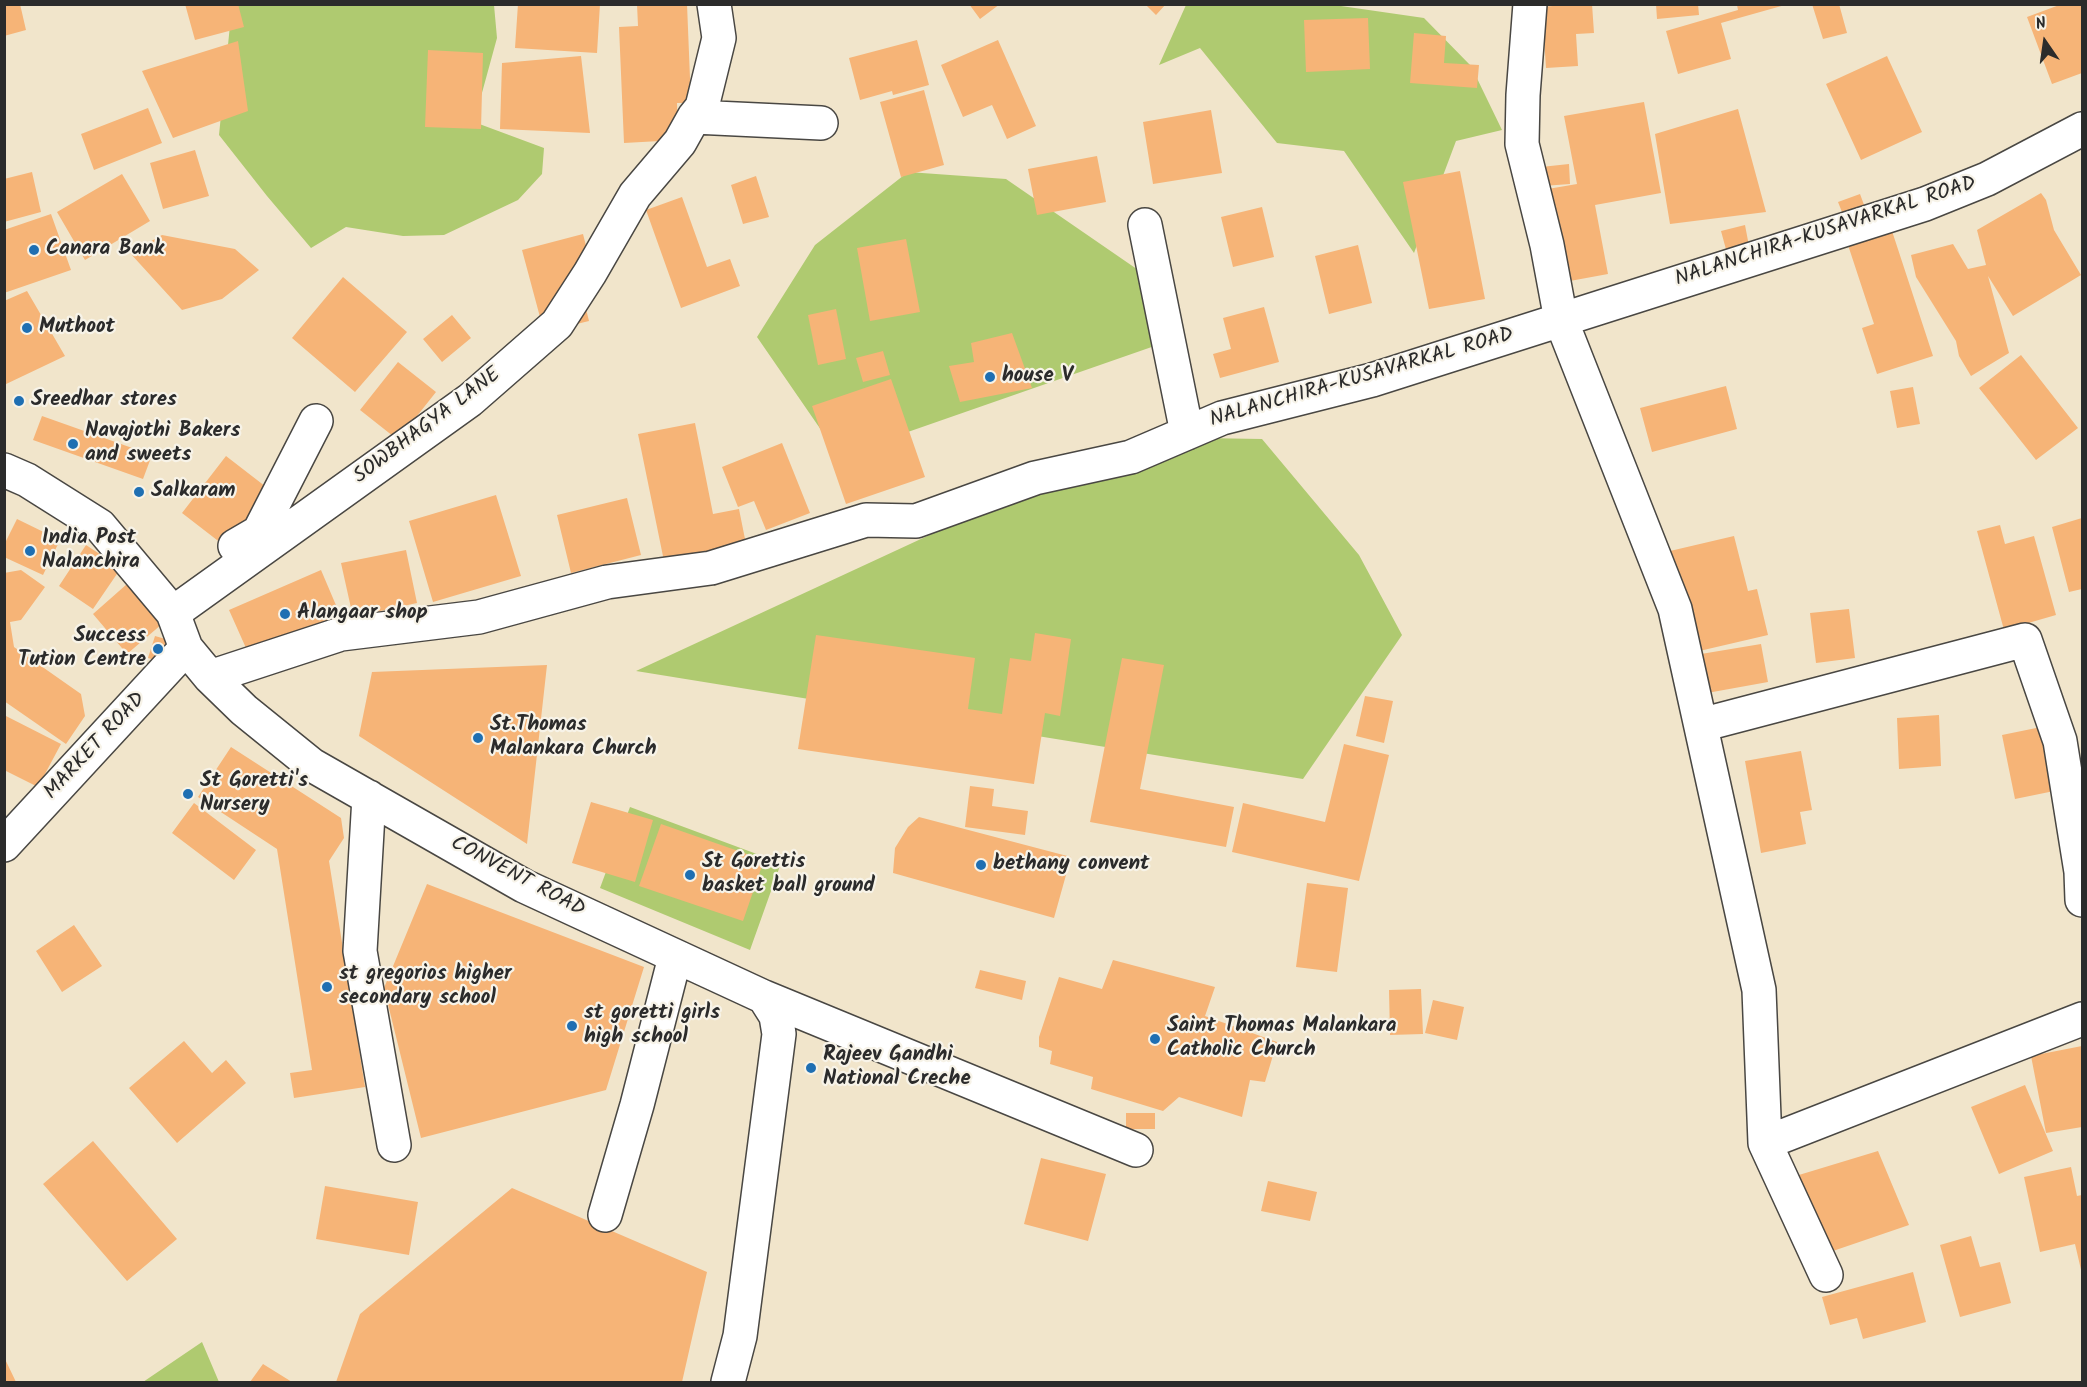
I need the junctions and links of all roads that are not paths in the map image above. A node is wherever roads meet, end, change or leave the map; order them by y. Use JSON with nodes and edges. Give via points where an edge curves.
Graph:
{"nodes":[{"id":1,"x":714,"y":4,"type":"edge"},
{"id":2,"x":1530,"y":4,"type":"edge"},
{"id":3,"x":698,"y":112,"type":"junction"},
{"id":4,"x":821,"y":123,"type":"dead end"},
{"id":5,"x":2082,"y":129,"type":"edge"},
{"id":6,"x":1145,"y":225,"type":"dead end"},
{"id":7,"x":1561,"y":320,"type":"junction"},
{"id":8,"x":316,"y":421,"type":"dead end"},
{"id":9,"x":1187,"y":433,"type":"junction"},
{"id":10,"x":4,"y":470,"type":"edge"},
{"id":11,"x":166,"y":606,"type":"junction"},
{"id":12,"x":186,"y":648,"type":"junction"},
{"id":13,"x":210,"y":677,"type":"junction"},
{"id":14,"x":1701,"y":725,"type":"junction"},
{"id":15,"x":369,"y":797,"type":"junction"},
{"id":16,"x":4,"y":845,"type":"edge"},
{"id":17,"x":2082,"y":900,"type":"edge"},
{"id":18,"x":675,"y":957,"type":"junction"},
{"id":19,"x":764,"y":997,"type":"junction"},
{"id":20,"x":2082,"y":1019,"type":"edge"},
{"id":21,"x":1765,"y":1143,"type":"junction"},
{"id":22,"x":394,"y":1145,"type":"dead end"},
{"id":23,"x":1136,"y":1150,"type":"dead end"},
{"id":24,"x":605,"y":1215,"type":"dead end"},
{"id":25,"x":1826,"y":1275,"type":"dead end"},
{"id":26,"x":728,"y":1383,"type":"edge"}],
"edges":[{"from":1,"to":3,"type":"street","name":"SOWBHAGYA LANE","via":[[719,38]]},
{"from":2,"to":7,"type":"street","via":[[1522,144]]},
{"from":3,"to":4,"type":"street"},
{"from":3,"to":11,"type":"street","name":"SOWBHAGYA LANE","via":[[680,142],[635,195],[557,324],[470,400]]},
{"from":5,"to":7,"type":"street","name":"NALANCHIRA-KUSAVARKAL ROAD","via":[[1987,179],[1925,204]]},
{"from":6,"to":9,"type":"street"},
{"from":7,"to":9,"type":"street","name":"NALANCHIRA-KUSAVARKAL ROAD","via":[[1372,380],[1222,418]]},
{"from":7,"to":14,"type":"street","via":[[1676,609]]},
{"from":8,"to":11,"type":"street","via":[[259,532],[199,567]]},
{"from":9,"to":13,"type":"street","name":"NALANCHIRA-KUSAVARKAL ROAD","via":[[1131,457],[1035,478],[916,521],[866,520],[711,568],[607,582],[479,617],[341,634]]},
{"from":10,"to":11,"type":"street","name":"CONVENT ROAD","via":[[100,526]]},
{"from":11,"to":12,"type":"street","name":"CONVENT ROAD"},
{"from":12,"to":13,"type":"street","name":"CONVENT ROAD"},
{"from":12,"to":16,"type":"street","name":"MARKET ROAD"},
{"from":13,"to":15,"type":"street","name":"CONVENT ROAD","via":[[312,765]]},
{"from":14,"to":17,"type":"street","via":[[2025,640],[2060,741]]},
{"from":14,"to":21,"type":"street","via":[[1759,990]]},
{"from":15,"to":18,"type":"street","name":"CONVENT ROAD","via":[[524,886]]},
{"from":15,"to":22,"type":"street","via":[[360,951]]},
{"from":18,"to":19,"type":"street","name":"CONVENT ROAD"},
{"from":18,"to":24,"type":"street"},
{"from":19,"to":23,"type":"street","name":"CONVENT ROAD"},
{"from":19,"to":26,"type":"street","via":[[776,1016],[779,1034],[740,1336]]},
{"from":20,"to":21,"type":"street"},
{"from":21,"to":25,"type":"street"}]}
